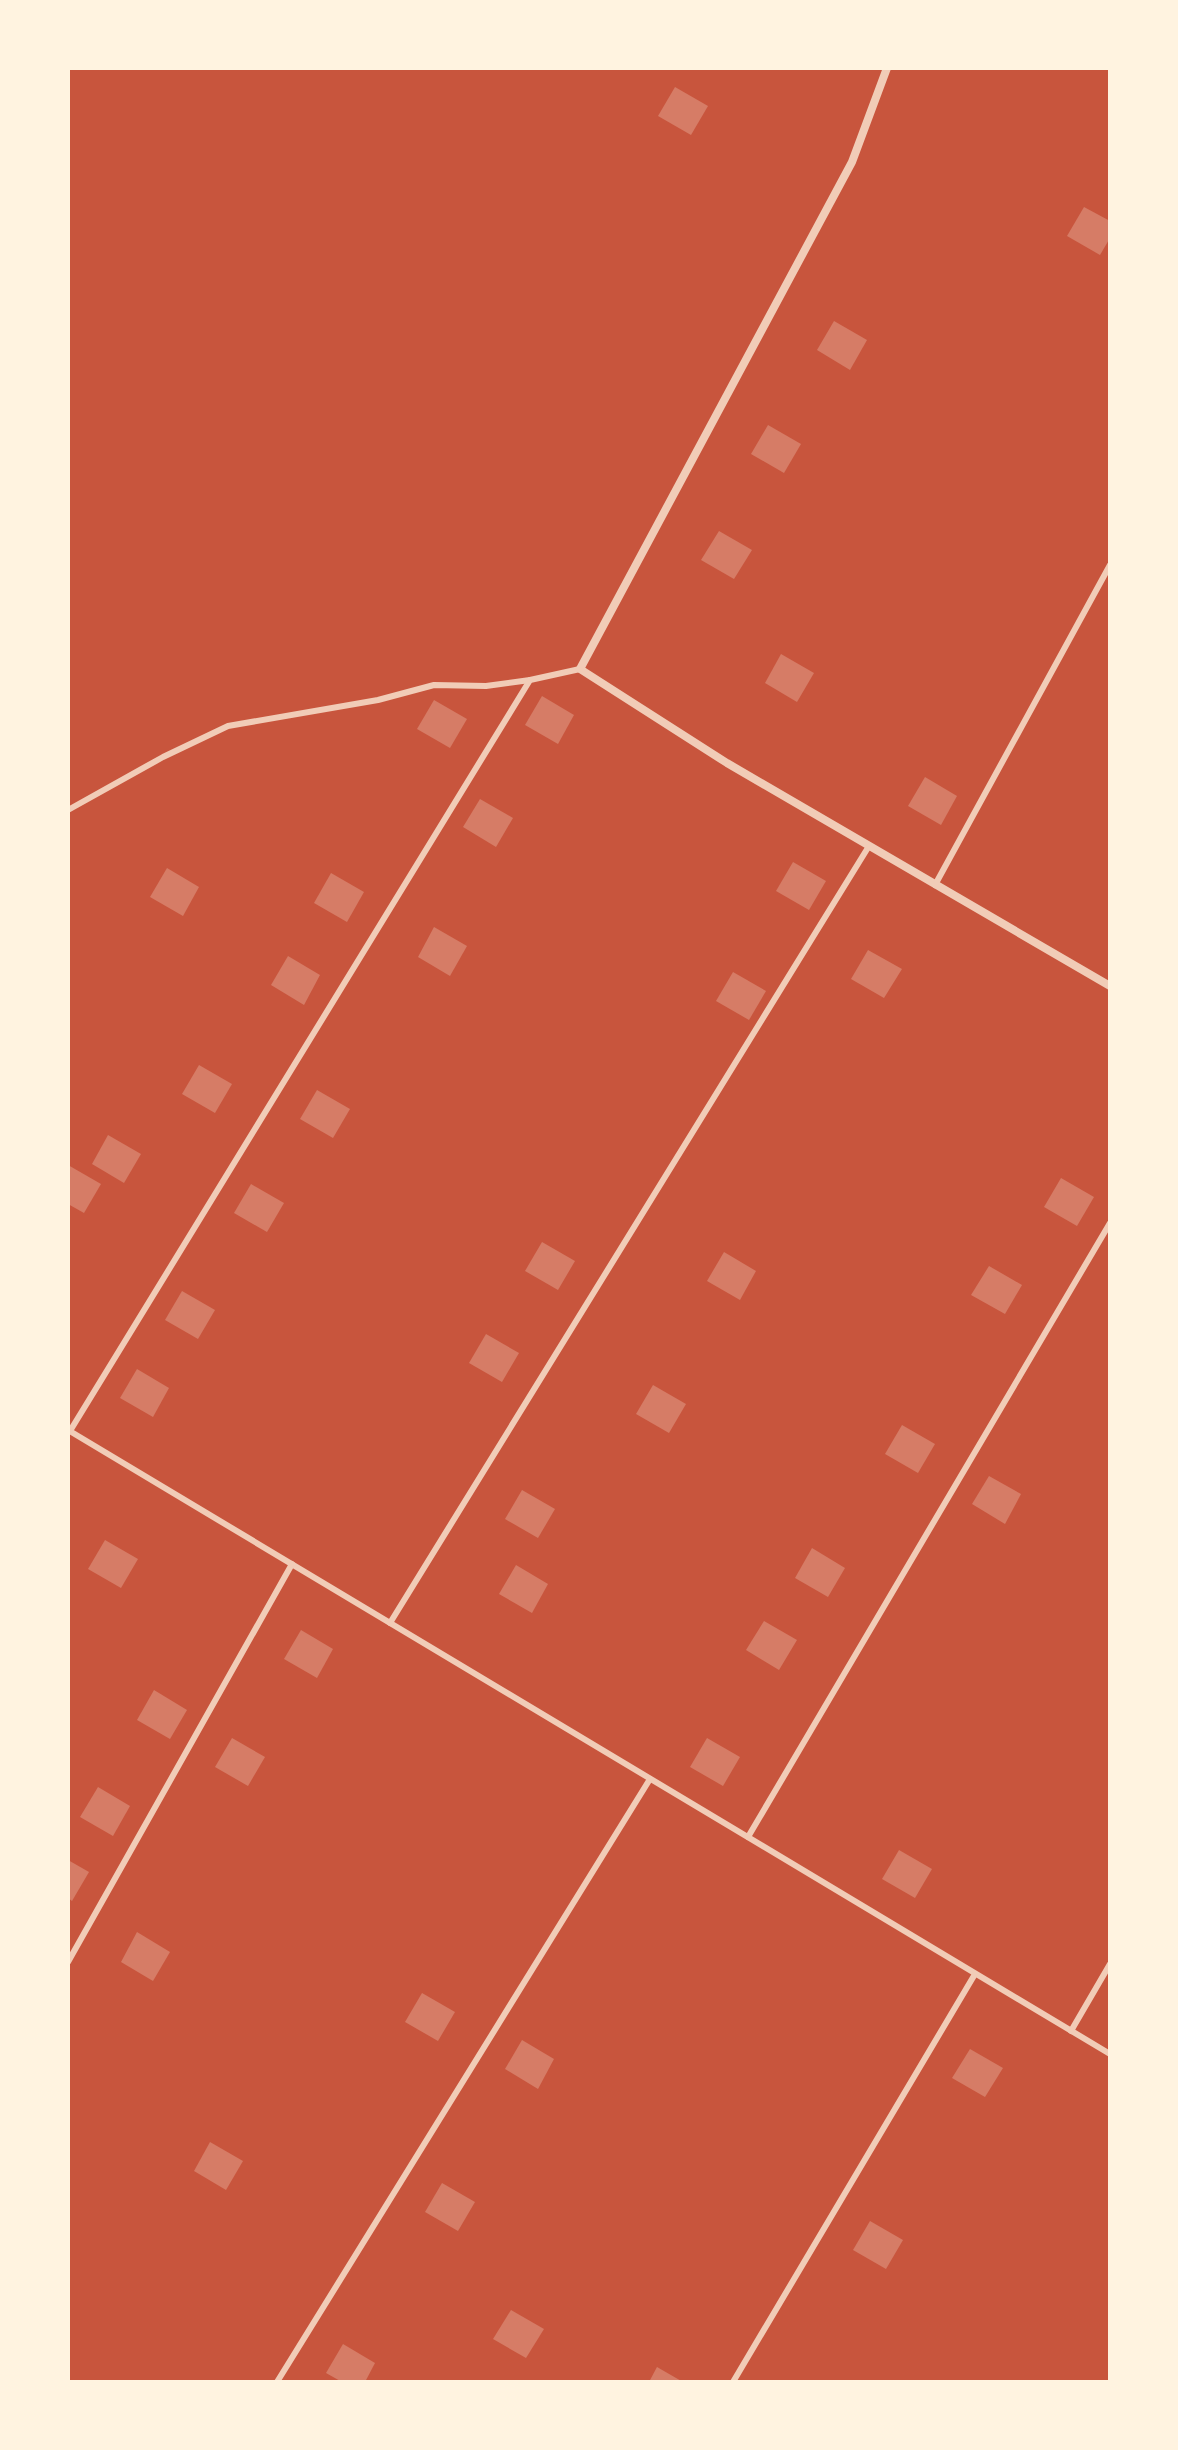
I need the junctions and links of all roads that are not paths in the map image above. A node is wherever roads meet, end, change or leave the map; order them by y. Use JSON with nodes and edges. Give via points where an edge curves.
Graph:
{"nodes":[{"id":1,"x":887,"y":68,"type":"edge"},
{"id":2,"x":1110,"y":565,"type":"edge"},
{"id":3,"x":580,"y":669,"type":"junction"},
{"id":4,"x":530,"y":680,"type":"junction"},
{"id":5,"x":68,"y":810,"type":"edge"},
{"id":6,"x":869,"y":846,"type":"junction"},
{"id":7,"x":935,"y":885,"type":"junction"},
{"id":8,"x":1110,"y":986,"type":"edge"},
{"id":9,"x":1110,"y":1223,"type":"edge"},
{"id":10,"x":69,"y":1431,"type":"edge"},
{"id":11,"x":292,"y":1564,"type":"junction"},
{"id":12,"x":390,"y":1623,"type":"junction"},
{"id":13,"x":650,"y":1779,"type":"junction"},
{"id":14,"x":748,"y":1837,"type":"junction"},
{"id":15,"x":68,"y":1962,"type":"edge"},
{"id":16,"x":1110,"y":1964,"type":"edge"},
{"id":17,"x":975,"y":1974,"type":"junction"},
{"id":18,"x":1071,"y":2031,"type":"junction"},
{"id":19,"x":1110,"y":2054,"type":"edge"},
{"id":20,"x":277,"y":2382,"type":"edge"},
{"id":21,"x":733,"y":2382,"type":"edge"}],
"edges":[{"from":1,"to":3,"type":"street","via":[[852,162]]},
{"from":2,"to":7,"type":"lane"},
{"from":3,"to":4,"type":"lane"},
{"from":3,"to":6,"type":"street"},
{"from":4,"to":5,"type":"lane","via":[[434,685],[228,726]]},
{"from":4,"to":10,"type":"lane"},
{"from":6,"to":7,"type":"street"},
{"from":6,"to":12,"type":"lane"},
{"from":7,"to":8,"type":"street"},
{"from":9,"to":14,"type":"lane"},
{"from":10,"to":11,"type":"lane"},
{"from":11,"to":12,"type":"lane"},
{"from":11,"to":15,"type":"lane"},
{"from":12,"to":13,"type":"lane"},
{"from":13,"to":14,"type":"lane"},
{"from":13,"to":20,"type":"lane"},
{"from":14,"to":17,"type":"lane"},
{"from":16,"to":18,"type":"lane"},
{"from":17,"to":18,"type":"lane"},
{"from":17,"to":21,"type":"lane"},
{"from":18,"to":19,"type":"lane"}]}
